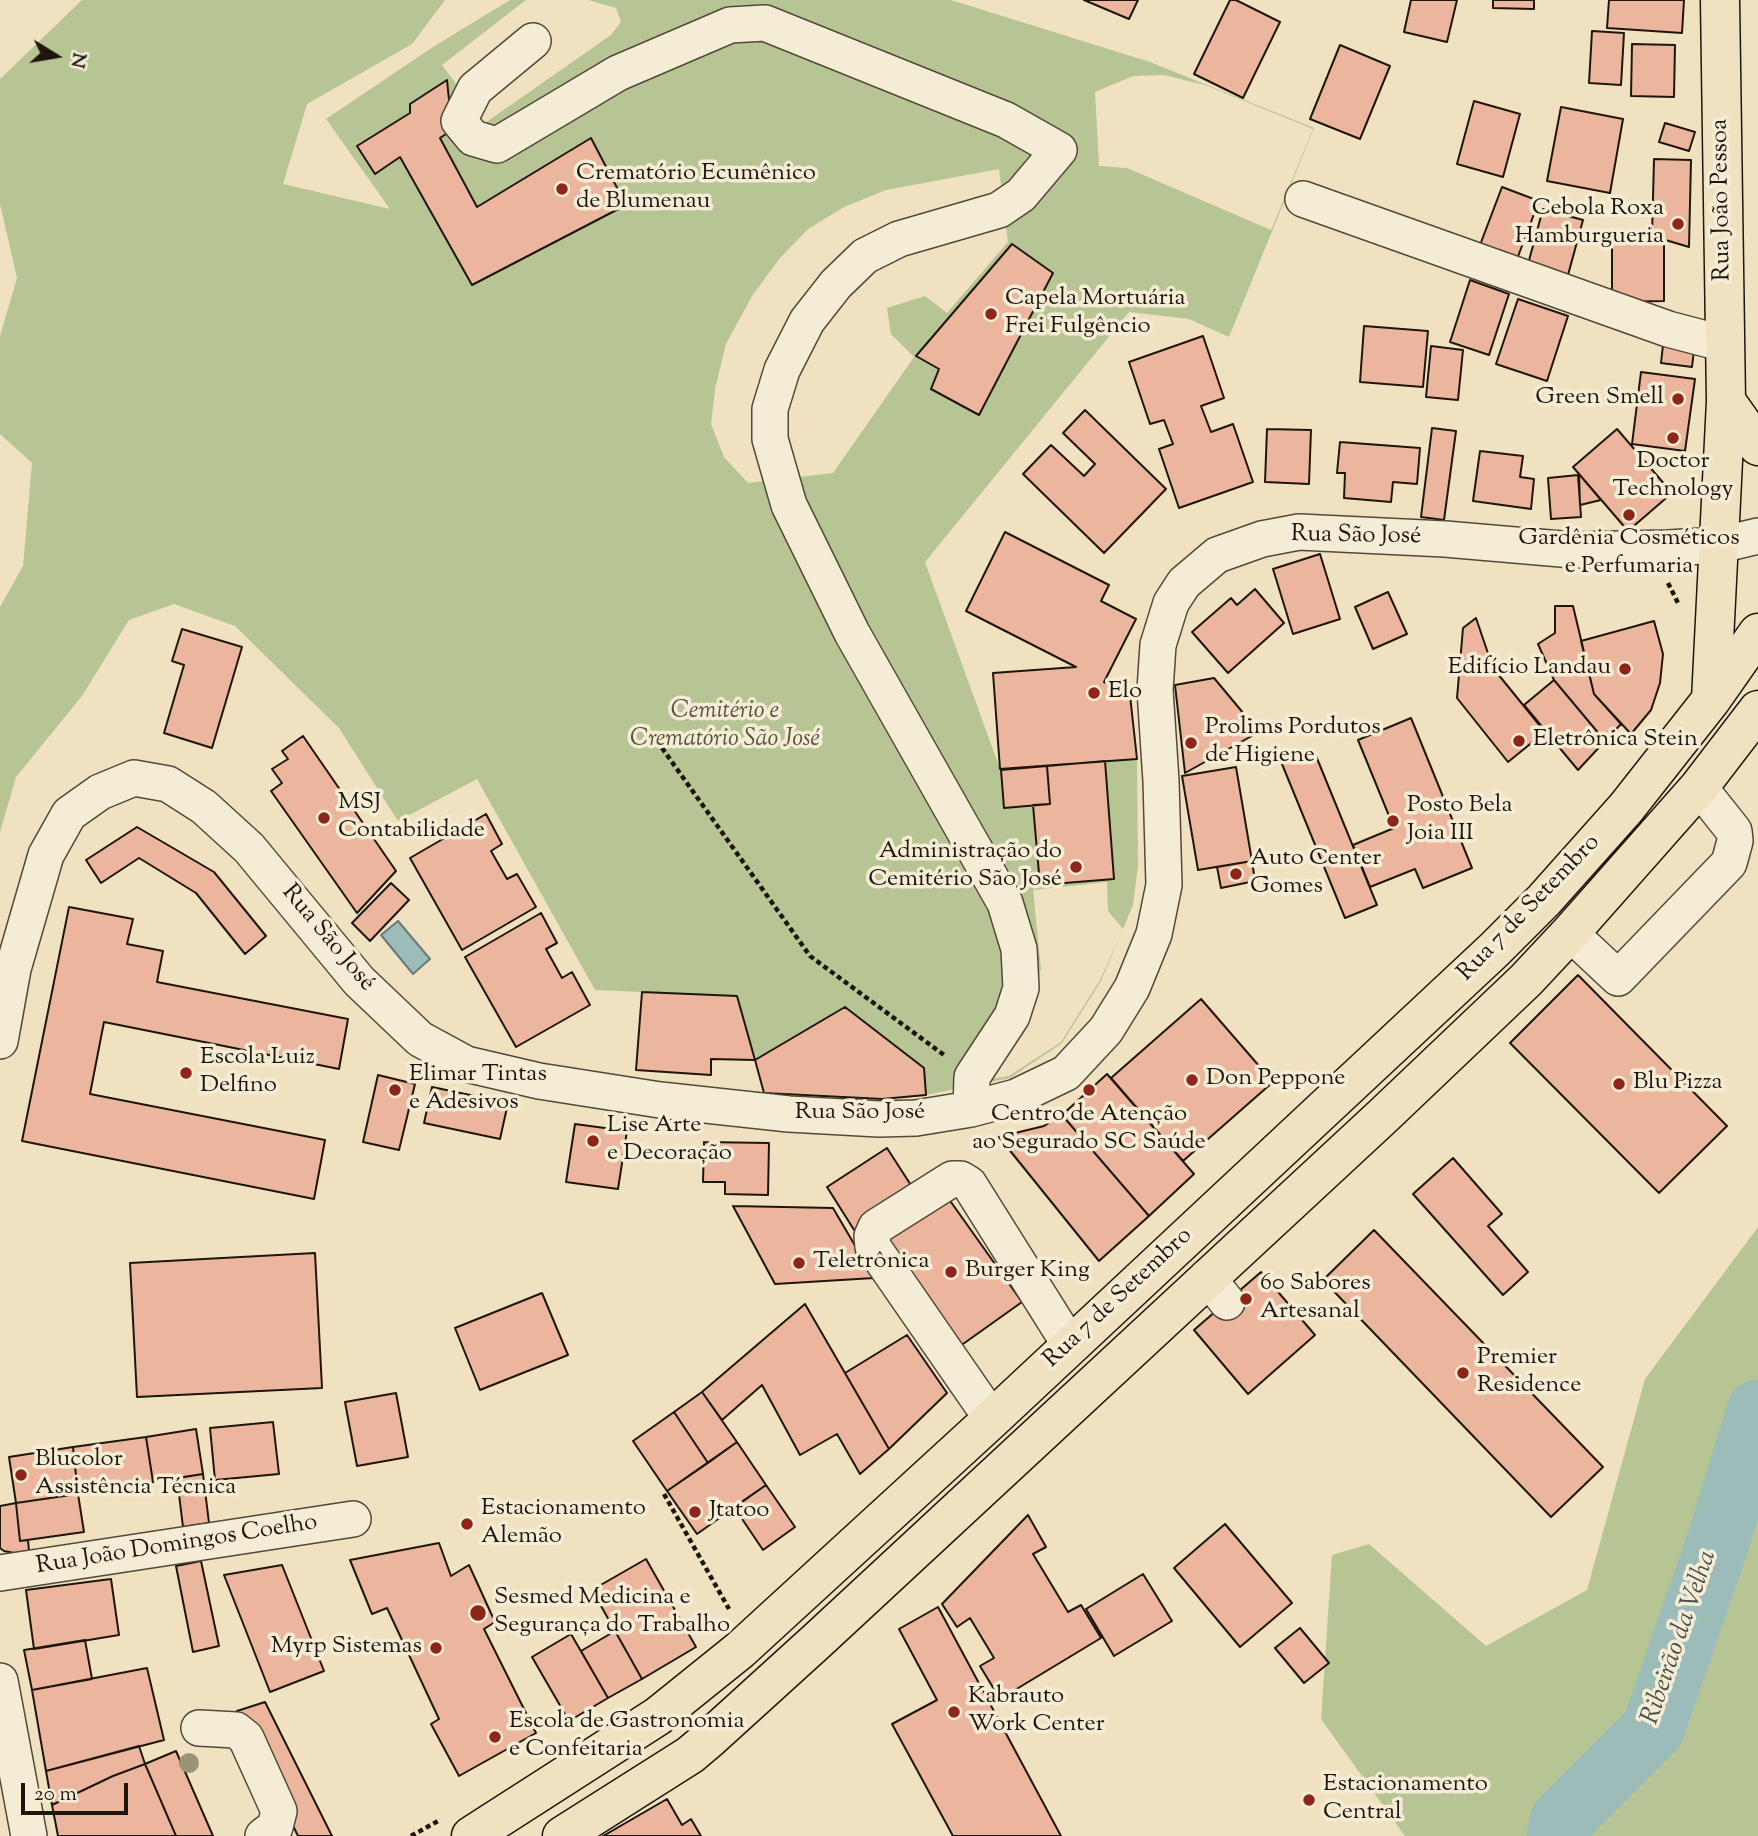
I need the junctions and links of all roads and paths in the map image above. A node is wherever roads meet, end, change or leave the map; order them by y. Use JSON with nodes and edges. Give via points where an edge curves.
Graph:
{"nodes":[{"id":1,"x":1720,"y":0,"type":"edge"},
{"id":2,"x":533,"y":41,"type":"dead end"},
{"id":3,"x":1303,"y":199,"type":"dead end"},
{"id":4,"x":1725,"y":344,"type":"junction"},
{"id":5,"x":1726,"y":401,"type":"junction"},
{"id":6,"x":1758,"y":446,"type":"edge"},
{"id":7,"x":1758,"y":536,"type":"edge"},
{"id":8,"x":1720,"y":545,"type":"junction"},
{"id":9,"x":1758,"y":633,"type":"edge"},
{"id":10,"x":1712,"y":700,"type":"junction"},
{"id":11,"x":1758,"y":710,"type":"edge"},
{"id":12,"x":662,"y":748,"type":"dead end"},
{"id":13,"x":1699,"y":787,"type":"junction"},
{"id":14,"x":1570,"y":933,"type":"junction"},
{"id":15,"x":0,"y":1041,"type":"edge"},
{"id":16,"x":972,"y":1093,"type":"junction"},
{"id":17,"x":1070,"y":1345,"type":"junction"},
{"id":18,"x":992,"y":1419,"type":"junction"},
{"id":19,"x":664,"y":1494,"type":"dead end"},
{"id":20,"x":353,"y":1520,"type":"dead end"},
{"id":21,"x":0,"y":1573,"type":"edge"},
{"id":22,"x":731,"y":1611,"type":"dead end"},
{"id":23,"x":0,"y":1681,"type":"edge"},
{"id":24,"x":199,"y":1728,"type":"dead end"},
{"id":25,"x":29,"y":1836,"type":"edge"},
{"id":26,"x":263,"y":1836,"type":"edge"},
{"id":27,"x":471,"y":1836,"type":"edge"},
{"id":28,"x":562,"y":1836,"type":"edge"}],
"edges":[{"from":1,"to":4,"type":"main road","name":"Rua João Pessoa"},
{"from":2,"to":16,"type":"street","via":[[475,89],[459,121],[472,138],[497,145],[618,73],[730,24],[765,23],[1006,120],[1059,150],[1021,195],[999,210],[898,239],[865,256],[807,321],[782,369],[770,409],[770,439],[789,505],[852,634],[1005,903],[1019,948],[1021,988],[1012,1016]]},
{"from":3,"to":4,"type":"street"},
{"from":4,"to":5,"type":"main road","name":"Rua João Pessoa"},
{"from":5,"to":6,"type":"main road"},
{"from":5,"to":8,"type":"main road","name":"Rua João Pessoa"},
{"from":7,"to":8,"type":"street","name":"Rua São José"},
{"from":8,"to":10,"type":"main road"},
{"from":8,"to":16,"type":"street","name":"Rua São José","via":[[1573,550],[1299,533],[1262,539],[1217,555],[1184,583],[1171,603],[1158,645],[1155,690],[1164,885],[1154,934],[1132,988],[1106,1030],[1066,1073],[1016,1097]]},
{"from":9,"to":10,"type":"main road","name":"Rua 7 de Setembro"},
{"from":10,"to":17,"type":"main road","name":"Rua 7 de Setembro","via":[[1626,808],[1514,930]]},
{"from":11,"to":13,"type":"main road","name":"Rua 7 de Setembro"},
{"from":12,"to":16,"type":"path","via":[[810,956]]},
{"from":13,"to":14,"type":"main road","name":"Rua 7 de Setembro"},
{"from":13,"to":14,"type":"street","via":[[1734,831],[1729,863],[1618,978]]},
{"from":14,"to":28,"type":"main road","name":"Rua 7 de Setembro","via":[[1217,1290],[690,1755]]},
{"from":15,"to":16,"type":"street","name":"Rua São José","via":[[13,969],[46,855],[68,814],[100,792],[134,778],[168,784],[204,807],[249,848],[359,981],[420,1039],[466,1064],[660,1100],[789,1114],[916,1118]]},
{"from":17,"to":18,"type":"main road","name":"Rua 7 de Setembro"},
{"from":17,"to":18,"type":"street","via":[[970,1184],[952,1179],[876,1227],[873,1248]]},
{"from":18,"to":27,"type":"main road","name":"Rua 7 de Setembro","via":[[782,1612],[658,1716]]},
{"from":19,"to":22,"type":"path"},
{"from":20,"to":21,"type":"street","name":"Rua João Domingos Coelho"},
{"from":23,"to":25,"type":"street"},
{"from":24,"to":26,"type":"street","via":[[236,1730],[246,1738],[279,1811],[275,1827]]}]}
